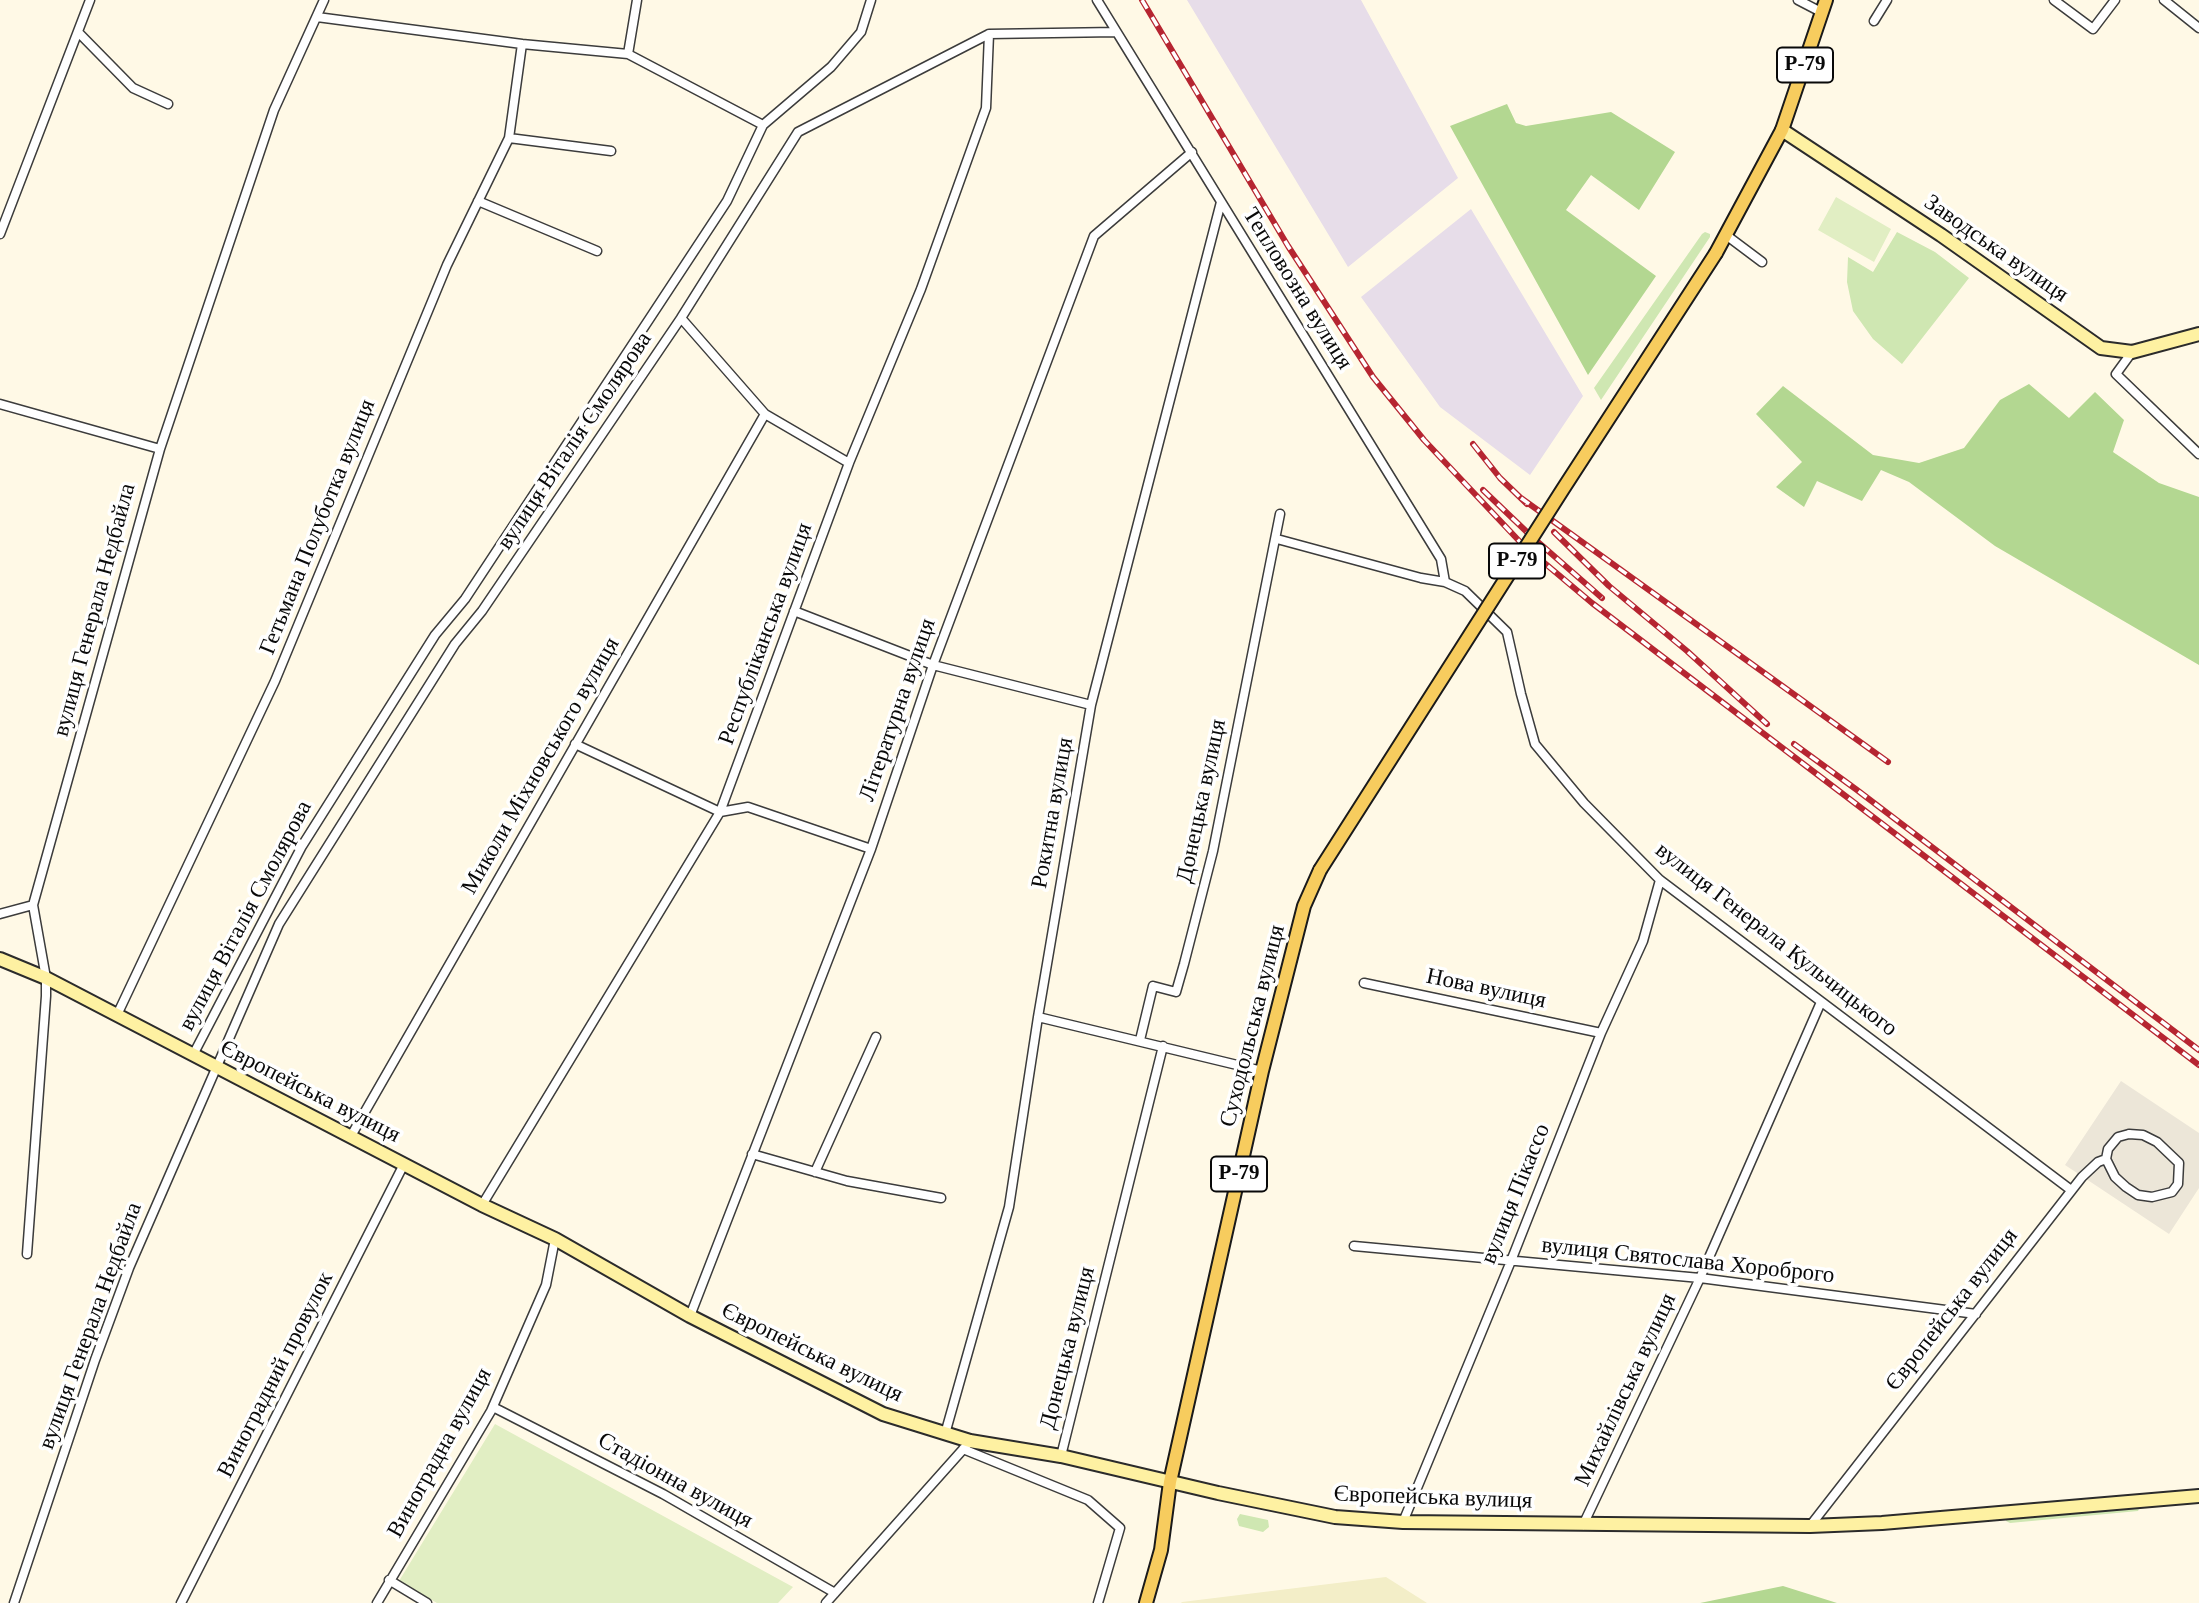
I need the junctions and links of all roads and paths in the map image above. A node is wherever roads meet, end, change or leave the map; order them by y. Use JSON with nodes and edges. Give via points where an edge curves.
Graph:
{"nodes":[{"id":1,"x":90,"y":0,"type":"edge"},
{"id":2,"x":324,"y":0,"type":"edge"},
{"id":3,"x":637,"y":0,"type":"edge"},
{"id":4,"x":871,"y":0,"type":"edge"},
{"id":5,"x":1097,"y":0,"type":"edge"},
{"id":6,"x":1798,"y":0,"type":"edge"},
{"id":7,"x":1887,"y":0,"type":"edge"},
{"id":8,"x":2054,"y":0,"type":"edge"},
{"id":9,"x":2115,"y":0,"type":"edge"},
{"id":10,"x":2164,"y":0,"type":"edge"},
{"id":11,"x":1825,"y":6,"type":"edge"},
{"id":12,"x":317,"y":17,"type":"junction"},
{"id":13,"x":1874,"y":22,"type":"dead end"},
{"id":14,"x":2199,"y":28,"type":"edge"},
{"id":15,"x":78,"y":32,"type":"junction"},
{"id":16,"x":1115,"y":32,"type":"junction"},
{"id":17,"x":989,"y":34,"type":"junction"},
{"id":18,"x":522,"y":44,"type":"junction"},
{"id":19,"x":628,"y":54,"type":"junction"},
{"id":20,"x":168,"y":104,"type":"dead end"},
{"id":21,"x":763,"y":125,"type":"junction"},
{"id":22,"x":1782,"y":130,"type":"junction"},
{"id":23,"x":509,"y":138,"type":"junction"},
{"id":24,"x":611,"y":151,"type":"dead end"},
{"id":25,"x":1192,"y":152,"type":"junction"},
{"id":26,"x":478,"y":201,"type":"junction"},
{"id":27,"x":1221,"y":202,"type":"junction"},
{"id":28,"x":0,"y":234,"type":"edge"},
{"id":29,"x":1726,"y":234,"type":"junction"},
{"id":30,"x":597,"y":251,"type":"dead end"},
{"id":31,"x":1762,"y":262,"type":"dead end"},
{"id":32,"x":681,"y":318,"type":"junction"},
{"id":33,"x":2199,"y":334,"type":"edge"},
{"id":34,"x":2132,"y":352,"type":"junction"},
{"id":35,"x":0,"y":404,"type":"edge"},
{"id":36,"x":765,"y":414,"type":"junction"},
{"id":37,"x":160,"y":449,"type":"junction"},
{"id":38,"x":2199,"y":454,"type":"edge"},
{"id":39,"x":849,"y":463,"type":"junction"},
{"id":40,"x":1280,"y":514,"type":"dead end"},
{"id":41,"x":1276,"y":538,"type":"junction"},
{"id":42,"x":1445,"y":582,"type":"junction"},
{"id":43,"x":794,"y":611,"type":"junction"},
{"id":44,"x":933,"y":664,"type":"junction"},
{"id":45,"x":1091,"y":705,"type":"junction"},
{"id":46,"x":575,"y":744,"type":"junction"},
{"id":47,"x":720,"y":812,"type":"junction"},
{"id":48,"x":871,"y":849,"type":"junction"},
{"id":49,"x":1660,"y":880,"type":"junction"},
{"id":50,"x":33,"y":905,"type":"junction"},
{"id":51,"x":0,"y":914,"type":"edge"},
{"id":52,"x":0,"y":959,"type":"edge"},
{"id":53,"x":46,"y":978,"type":"junction"},
{"id":54,"x":1364,"y":983,"type":"dead end"},
{"id":55,"x":1821,"y":1002,"type":"junction"},
{"id":56,"x":117,"y":1015,"type":"junction"},
{"id":57,"x":1038,"y":1017,"type":"junction"},
{"id":58,"x":1601,"y":1033,"type":"junction"},
{"id":59,"x":876,"y":1037,"type":"dead end"},
{"id":60,"x":1140,"y":1040,"type":"junction"},
{"id":61,"x":1163,"y":1046,"type":"junction"},
{"id":62,"x":193,"y":1055,"type":"junction"},
{"id":63,"x":216,"y":1067,"type":"junction"},
{"id":64,"x":1262,"y":1071,"type":"junction"},
{"id":65,"x":351,"y":1136,"type":"junction"},
{"id":66,"x":752,"y":1154,"type":"junction"},
{"id":67,"x":2106,"y":1159,"type":"junction"},
{"id":68,"x":404,"y":1164,"type":"junction"},
{"id":69,"x":815,"y":1172,"type":"junction"},
{"id":70,"x":2071,"y":1190,"type":"junction"},
{"id":71,"x":942,"y":1198,"type":"dead end"},
{"id":72,"x":482,"y":1205,"type":"junction"},
{"id":73,"x":555,"y":1239,"type":"junction"},
{"id":74,"x":1354,"y":1246,"type":"dead end"},
{"id":75,"x":27,"y":1254,"type":"dead end"},
{"id":76,"x":1511,"y":1261,"type":"junction"},
{"id":77,"x":1700,"y":1278,"type":"junction"},
{"id":78,"x":1976,"y":1314,"type":"junction"},
{"id":79,"x":690,"y":1316,"type":"junction"},
{"id":80,"x":493,"y":1407,"type":"junction"},
{"id":81,"x":945,"y":1434,"type":"junction"},
{"id":82,"x":966,"y":1445,"type":"junction"},
{"id":83,"x":1060,"y":1456,"type":"junction"},
{"id":84,"x":1170,"y":1482,"type":"junction"},
{"id":85,"x":2199,"y":1496,"type":"edge"},
{"id":86,"x":1403,"y":1522,"type":"junction"},
{"id":87,"x":1583,"y":1525,"type":"junction"},
{"id":88,"x":1810,"y":1526,"type":"junction"},
{"id":89,"x":389,"y":1580,"type":"junction"},
{"id":90,"x":835,"y":1593,"type":"junction"},
{"id":91,"x":14,"y":1603,"type":"edge"},
{"id":92,"x":181,"y":1603,"type":"edge"},
{"id":93,"x":377,"y":1603,"type":"edge"},
{"id":94,"x":427,"y":1603,"type":"edge"},
{"id":95,"x":826,"y":1603,"type":"edge"},
{"id":96,"x":1098,"y":1603,"type":"edge"},
{"id":97,"x":1146,"y":1603,"type":"edge"}],
"edges":[{"from":1,"to":15,"type":"street"},
{"from":2,"to":12,"type":"street","name":"вулиця Генерала Недбайла"},
{"from":3,"to":19,"type":"street"},
{"from":4,"to":21,"type":"street","name":"вулиця Віталія Смолярова","via":[[861,32],[831,67]]},
{"from":5,"to":16,"type":"street","name":"Тепловозна вулиця"},
{"from":6,"to":11,"type":"street"},
{"from":7,"to":13,"type":"street"},
{"from":8,"to":9,"type":"street","via":[[2093,29]]},
{"from":10,"to":14,"type":"street"},
{"from":11,"to":22,"type":"main road","number":"Р-79"},
{"from":12,"to":18,"type":"street"},
{"from":12,"to":37,"type":"street","name":"вулиця Генерала Недбайла","via":[[274,110]]},
{"from":15,"to":20,"type":"street","via":[[133,88]]},
{"from":15,"to":28,"type":"street"},
{"from":16,"to":17,"type":"street","name":"вулиця Віталія Смолярова"},
{"from":16,"to":25,"type":"street","name":"Тепловозна вулиця"},
{"from":17,"to":32,"type":"street","name":"вулиця Віталія Смолярова","via":[[798,132]]},
{"from":17,"to":39,"type":"street","name":"Республіканська вулиця","via":[[986,108],[921,289]]},
{"from":18,"to":19,"type":"street"},
{"from":18,"to":23,"type":"street","name":"Гетьмана Полуботка вулиця"},
{"from":19,"to":21,"type":"street"},
{"from":21,"to":62,"type":"street","name":"вулиця Віталія Смолярова","via":[[727,201],[465,599],[435,635],[302,846]]},
{"from":22,"to":29,"type":"main road","number":"Р-79"},
{"from":22,"to":34,"type":"street","name":"Заводська вулиця","via":[[2101,348]]},
{"from":23,"to":24,"type":"street"},
{"from":23,"to":26,"type":"street","name":"Гетьмана Полуботка вулиця"},
{"from":25,"to":27,"type":"street","name":"Тепловозна вулиця"},
{"from":25,"to":44,"type":"street","name":"Літературна вулиця","via":[[1094,236]]},
{"from":26,"to":30,"type":"street"},
{"from":26,"to":56,"type":"street","name":"Гетьмана Полуботка вулиця","via":[[447,265],[275,681]]},
{"from":27,"to":42,"type":"street","name":"Тепловозна вулиця","via":[[1441,559]]},
{"from":27,"to":45,"type":"street","name":"Рокитна вулиця"},
{"from":29,"to":31,"type":"street"},
{"from":29,"to":64,"type":"main road","name":"Суходольська вулиця","number":"Р-79","bridge":true,"via":[[1321,870],[1304,906]]},
{"from":32,"to":36,"type":"street"},
{"from":32,"to":63,"type":"street","name":"вулиця Віталія Смолярова","via":[[455,644],[279,925]]},
{"from":33,"to":34,"type":"street","name":"Заводська вулиця"},
{"from":34,"to":38,"type":"street","via":[[2116,374]]},
{"from":35,"to":37,"type":"street"},
{"from":36,"to":39,"type":"street"},
{"from":36,"to":46,"type":"street","name":"Миколи Міхновського вулиця"},
{"from":37,"to":50,"type":"street","name":"вулиця Генерала Недбайла"},
{"from":39,"to":43,"type":"street","name":"Республіканська вулиця"},
{"from":40,"to":41,"type":"street","name":"Донецька вулиця"},
{"from":41,"to":42,"type":"street"},
{"from":41,"to":60,"type":"street","name":"Донецька вулиця","via":[[1213,851],[1184,964],[1176,992],[1153,986]]},
{"from":42,"to":49,"type":"street","name":"вулиця Генерала Кульчицького","via":[[1465,591],[1507,632],[1535,744],[1584,803]]},
{"from":43,"to":44,"type":"street"},
{"from":43,"to":47,"type":"street","name":"Республіканська вулиця"},
{"from":44,"to":45,"type":"street"},
{"from":44,"to":48,"type":"street","name":"Літературна вулиця"},
{"from":45,"to":57,"type":"street","name":"Рокитна вулиця"},
{"from":46,"to":47,"type":"street"},
{"from":46,"to":65,"type":"street","name":"Миколи Міхновського вулиця"},
{"from":47,"to":48,"type":"street","via":[[748,807]]},
{"from":47,"to":72,"type":"street","name":"Республіканська вулиця"},
{"from":48,"to":66,"type":"street","name":"Літературна вулиця"},
{"from":49,"to":55,"type":"street","name":"вулиця Генерала Кульчицького"},
{"from":49,"to":58,"type":"street","name":"вулиця Пікассо","via":[[1643,941]]},
{"from":50,"to":51,"type":"street"},
{"from":50,"to":53,"type":"street","name":"вулиця Генерала Недбайла"},
{"from":52,"to":53,"type":"street","name":"Європейська вулиця"},
{"from":53,"to":56,"type":"street","name":"Європейська вулиця"},
{"from":53,"to":75,"type":"street","name":"вулиця Генерала Недбайла"},
{"from":54,"to":58,"type":"street","name":"Нова вулиця"},
{"from":55,"to":70,"type":"street","name":"вулиця Генерала Кульчицького"},
{"from":55,"to":77,"type":"street","name":"Михайлівська вулиця"},
{"from":56,"to":62,"type":"street","name":"Європейська вулиця"},
{"from":57,"to":60,"type":"street"},
{"from":57,"to":81,"type":"street","name":"Рокитна вулиця","via":[[1009,1208]]},
{"from":58,"to":76,"type":"street","name":"вулиця Пікассо"},
{"from":59,"to":69,"type":"street"},
{"from":60,"to":61,"type":"street"},
{"from":61,"to":64,"type":"street"},
{"from":61,"to":83,"type":"street","name":"Донецька вулиця"},
{"from":62,"to":63,"type":"street","name":"Європейська вулиця"},
{"from":63,"to":65,"type":"street","name":"Європейська вулиця"},
{"from":63,"to":91,"type":"street","name":"вулиця Генерала Недбайла","via":[[121,1291]]},
{"from":64,"to":84,"type":"main road","name":"Суходольська вулиця","number":"Р-79"},
{"from":65,"to":68,"type":"street","name":"Європейська вулиця"},
{"from":66,"to":69,"type":"street"},
{"from":66,"to":79,"type":"street","name":"Літературна вулиця"},
{"from":67,"to":67,"type":"street","via":[[2115,1177],[2138,1195],[2159,1196],[2172,1192],[2178,1184],[2179,1163],[2143,1135],[2118,1137],[2110,1144]]},
{"from":67,"to":70,"type":"street","name":"Європейська вулиця","via":[[2089,1168]]},
{"from":68,"to":72,"type":"street","name":"Європейська вулиця"},
{"from":68,"to":92,"type":"street","name":"Виноградний провулок"},
{"from":69,"to":71,"type":"street"},
{"from":70,"to":78,"type":"street","name":"Європейська вулиця"},
{"from":72,"to":73,"type":"street","name":"Європейська вулиця"},
{"from":73,"to":79,"type":"street","name":"Європейська вулиця"},
{"from":73,"to":80,"type":"street","name":"Виноградна вулиця","via":[[546,1285]]},
{"from":74,"to":76,"type":"street","name":"вулиця Святослава Хороброго"},
{"from":76,"to":77,"type":"street","name":"вулиця Святослава Хороброго"},
{"from":76,"to":86,"type":"street","name":"вулиця Пікассо"},
{"from":77,"to":78,"type":"street","name":"вулиця Святослава Хороброго"},
{"from":77,"to":87,"type":"street","name":"Михайлівська вулиця"},
{"from":78,"to":88,"type":"street","name":"Європейська вулиця"},
{"from":79,"to":81,"type":"street","name":"Європейська вулиця","via":[[883,1414]]},
{"from":80,"to":89,"type":"street","name":"Виноградна вулиця"},
{"from":80,"to":90,"type":"street","name":"Стадіонна вулиця","via":[[663,1494]]},
{"from":81,"to":82,"type":"street","name":"Європейська вулиця"},
{"from":82,"to":83,"type":"street","name":"Європейська вулиця"},
{"from":82,"to":90,"type":"street"},
{"from":82,"to":96,"type":"street","via":[[1088,1500],[1120,1528]]},
{"from":83,"to":84,"type":"street","name":"Європейська вулиця"},
{"from":84,"to":86,"type":"street","name":"Європейська вулиця","via":[[1335,1517]]},
{"from":84,"to":97,"type":"main road","number":"Р-79","via":[[1161,1550]]},
{"from":85,"to":88,"type":"street","name":"Європейська вулиця"},
{"from":86,"to":87,"type":"street","name":"Європейська вулиця"},
{"from":87,"to":88,"type":"street","name":"Європейська вулиця"},
{"from":89,"to":93,"type":"street","name":"Виноградна вулиця"},
{"from":89,"to":94,"type":"street"},
{"from":90,"to":95,"type":"street"}]}
